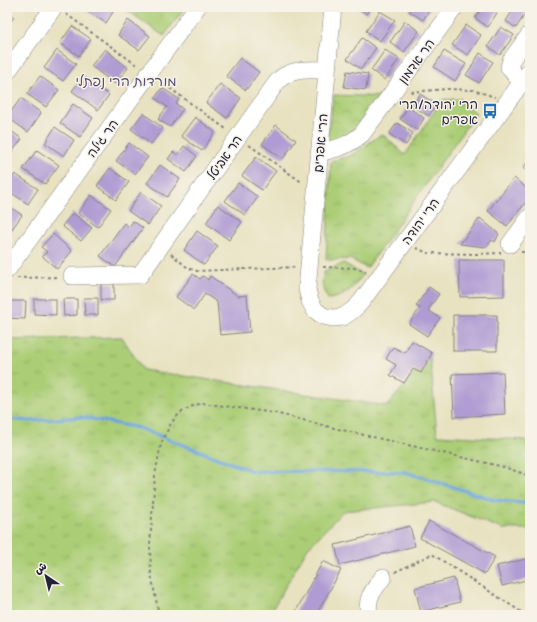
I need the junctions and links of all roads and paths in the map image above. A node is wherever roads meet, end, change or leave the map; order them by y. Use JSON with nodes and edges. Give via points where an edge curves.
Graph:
{"nodes":[{"id":1,"x":197,"y":7,"type":"edge"},
{"id":2,"x":333,"y":7,"type":"edge"},
{"id":3,"x":455,"y":7,"type":"edge"},
{"id":4,"x":59,"y":9,"type":"edge"},
{"id":5,"x":530,"y":34,"type":"edge"},
{"id":6,"x":327,"y":70,"type":"junction"},
{"id":7,"x":7,"y":72,"type":"edge"},
{"id":8,"x":149,"y":73,"type":"junction"},
{"id":9,"x":526,"y":76,"type":"edge"},
{"id":10,"x":392,"y":94,"type":"junction"},
{"id":11,"x":508,"y":101,"type":"junction"},
{"id":12,"x":238,"y":137,"type":"junction"},
{"id":13,"x":319,"y":153,"type":"junction"},
{"id":14,"x":316,"y":193,"type":"junction"},
{"id":15,"x":530,"y":217,"type":"edge"},
{"id":16,"x":404,"y":244,"type":"junction"},
{"id":17,"x":160,"y":246,"type":"junction"},
{"id":18,"x":511,"y":250,"type":"junction"},
{"id":19,"x":530,"y":252,"type":"edge"},
{"id":20,"x":308,"y":273,"type":"junction"},
{"id":21,"x":11,"y":274,"type":"edge"},
{"id":22,"x":72,"y":276,"type":"joint"},
{"id":23,"x":379,"y":277,"type":"junction"},
{"id":24,"x":530,"y":476,"type":"edge"},
{"id":25,"x":383,"y":577,"type":"joint"},
{"id":26,"x":159,"y":615,"type":"edge"},
{"id":27,"x":368,"y":615,"type":"edge"},
{"id":28,"x":526,"y":615,"type":"edge"}],
"edges":[{"from":1,"to":8,"type":"street","name":"הר גילה"},
{"from":2,"to":6,"type":"street","name":"הרי אפרים"},
{"from":3,"to":10,"type":"street","name":"הר אדמון"},
{"from":4,"to":7,"type":"street"},
{"from":4,"to":8,"type":"path"},
{"from":5,"to":9,"type":"street","via":[[510,60],[509,67],[515,75]]},
{"from":6,"to":12,"type":"street","name":"הר אביטל","via":[[295,71],[277,82]]},
{"from":6,"to":13,"type":"street","name":"הרי אפרים"},
{"from":8,"to":12,"type":"path"},
{"from":8,"to":21,"type":"street","name":"הר גילה"},
{"from":9,"to":11,"type":"street","name":"הרי יהודה"},
{"from":10,"to":11,"type":"path","via":[[448,89],[473,90]]},
{"from":10,"to":13,"type":"street","name":"הר אדמון","via":[[353,142]]},
{"from":11,"to":16,"type":"street","name":"הרי יהודה"},
{"from":12,"to":14,"type":"path"},
{"from":12,"to":17,"type":"street","name":"הר אביטל"},
{"from":13,"to":14,"type":"street","name":"הרי אפרים"},
{"from":14,"to":20,"type":"street","name":"הרי אפרים"},
{"from":15,"to":18,"type":"street"},
{"from":16,"to":18,"type":"path","via":[[428,253],[476,254]]},
{"from":16,"to":23,"type":"street","name":"הרי יהודה"},
{"from":17,"to":20,"type":"path","via":[[188,268],[197,271]]},
{"from":17,"to":22,"type":"street","name":"הר אביטל","via":[[140,275]]},
{"from":18,"to":19,"type":"path"},
{"from":20,"to":23,"type":"path","via":[[354,268]]},
{"from":20,"to":23,"type":"street","name":"הרי יהודה","via":[[307,289],[315,310],[323,316],[333,318],[343,317],[353,310]]},
{"from":21,"to":22,"type":"path"},
{"from":24,"to":26,"type":"path","via":[[504,467],[274,413],[202,404],[190,407],[170,423],[161,444],[155,475],[150,552],[151,574]]},
{"from":25,"to":27,"type":"street","via":[[370,596]]},
{"from":25,"to":28,"type":"path","via":[[432,554]]}]}
